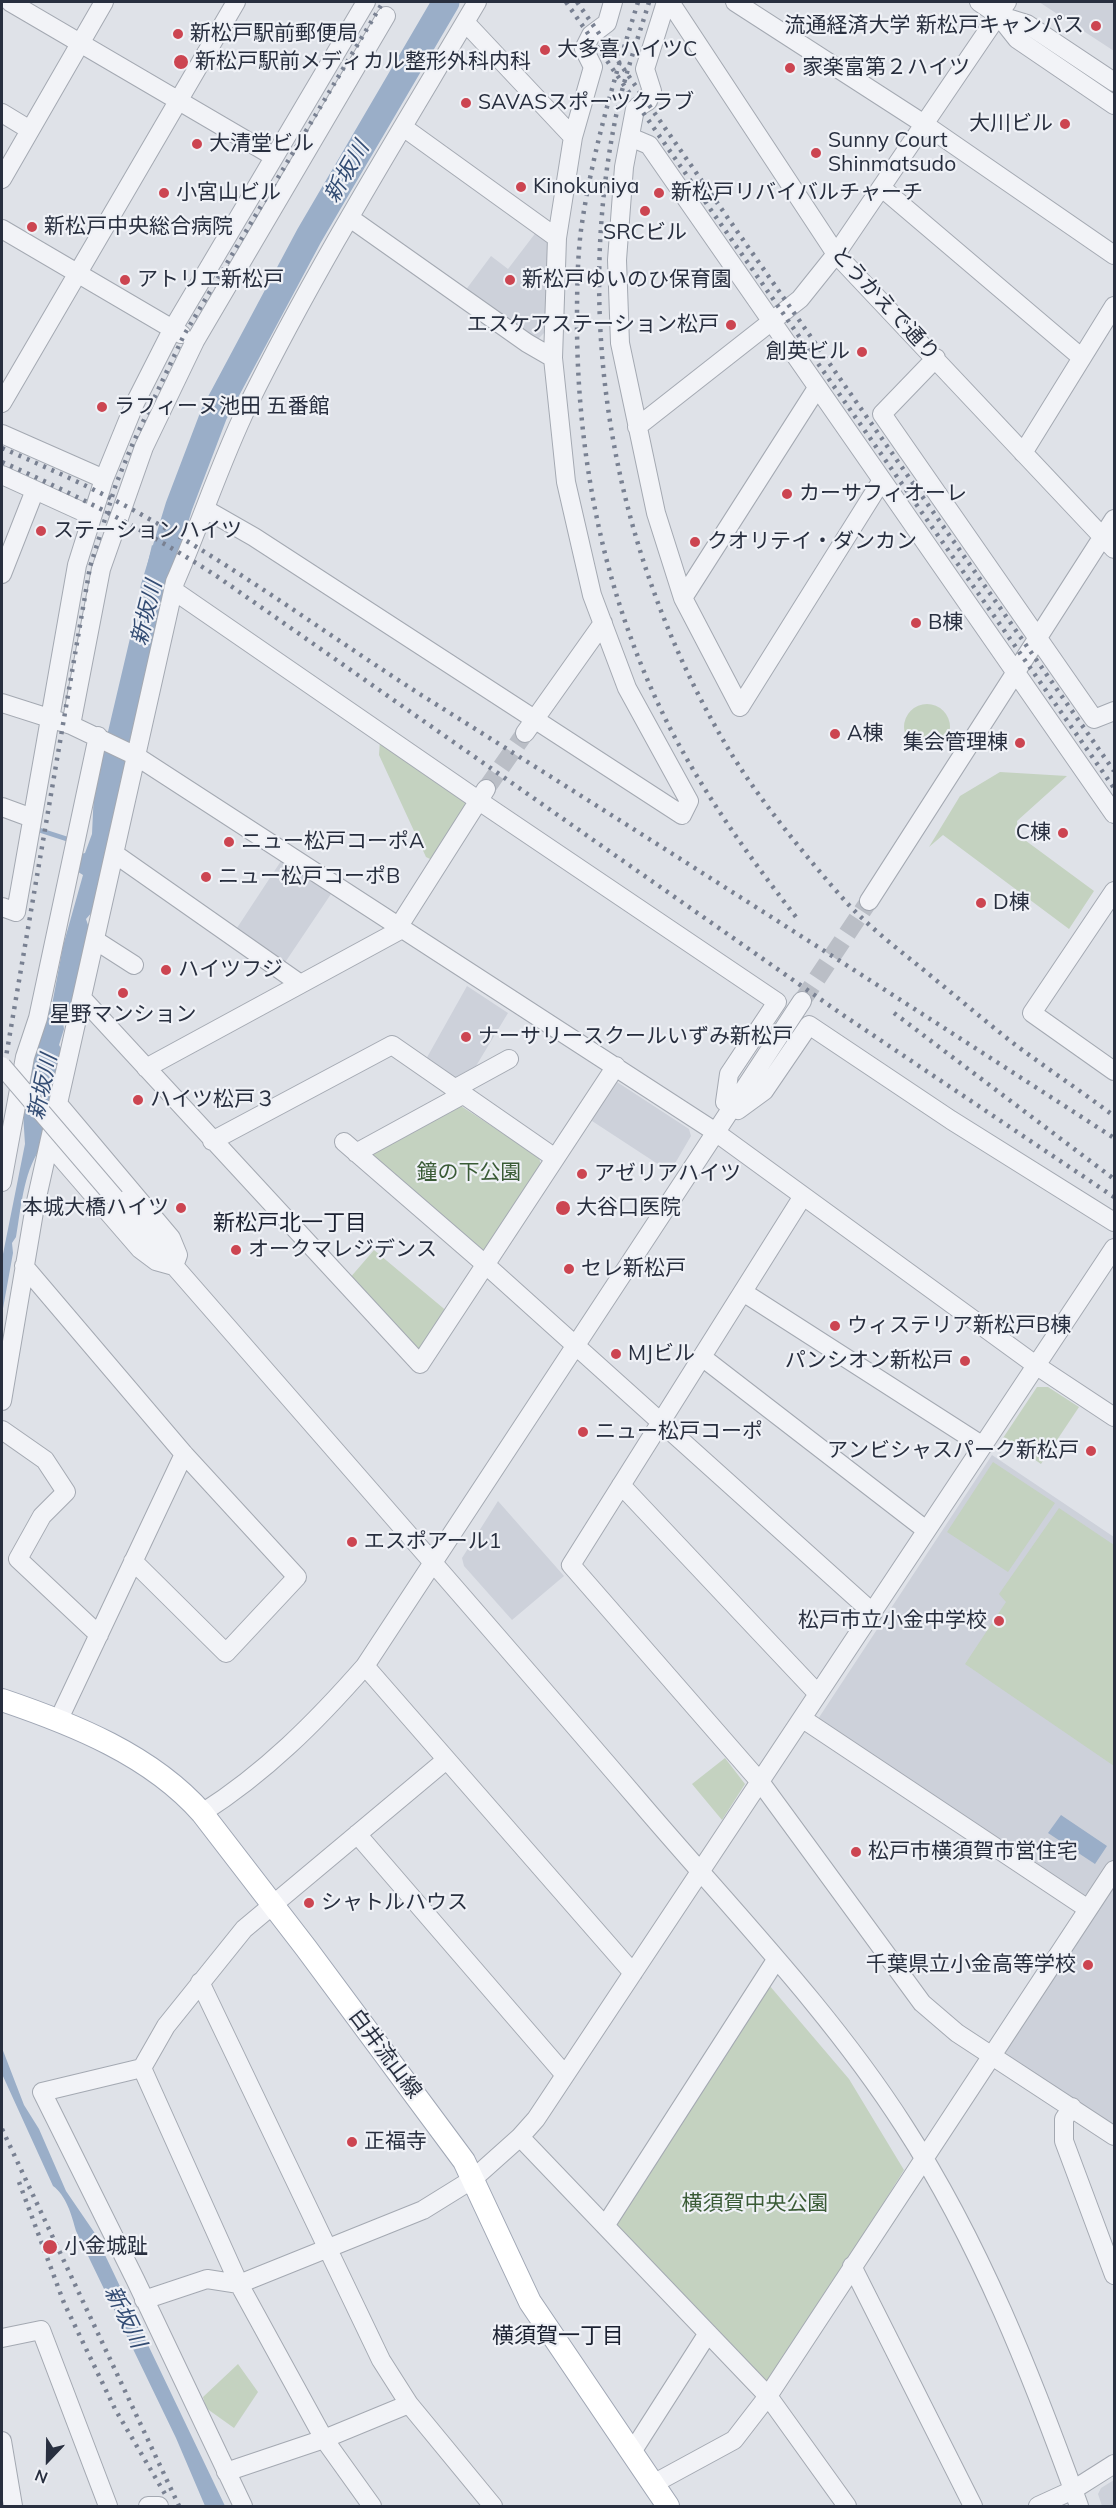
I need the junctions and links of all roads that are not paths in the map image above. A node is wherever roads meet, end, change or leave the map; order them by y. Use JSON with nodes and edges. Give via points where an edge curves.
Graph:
{"nodes":[{"id":1,"x":10,"y":2,"type":"edge"},
{"id":2,"x":104,"y":2,"type":"edge"},
{"id":3,"x":236,"y":2,"type":"edge"},
{"id":4,"x":366,"y":2,"type":"edge"},
{"id":5,"x":477,"y":2,"type":"edge"},
{"id":6,"x":613,"y":2,"type":"edge"},
{"id":7,"x":668,"y":2,"type":"edge"},
{"id":8,"x":735,"y":2,"type":"edge"},
{"id":9,"x":980,"y":2,"type":"edge"},
{"id":10,"x":1003,"y":8,"type":"edge"},
{"id":11,"x":386,"y":16,"type":"dead end"},
{"id":12,"x":465,"y":22,"type":"junction"},
{"id":13,"x":80,"y":43,"type":"junction"},
{"id":14,"x":1114,"y":82,"type":"edge"},
{"id":15,"x":179,"y":100,"type":"junction"},
{"id":16,"x":1114,"y":105,"type":"edge"},
{"id":17,"x":2,"y":113,"type":"edge"},
{"id":18,"x":924,"y":124,"type":"junction"},
{"id":19,"x":403,"y":127,"type":"junction"},
{"id":20,"x":30,"y":130,"type":"junction"},
{"id":21,"x":573,"y":137,"type":"junction"},
{"id":22,"x":630,"y":137,"type":"junction"},
{"id":23,"x":273,"y":156,"type":"junction"},
{"id":24,"x":2,"y":179,"type":"edge"},
{"id":25,"x":882,"y":188,"type":"junction"},
{"id":26,"x":350,"y":218,"type":"junction"},
{"id":27,"x":2,"y":229,"type":"edge"},
{"id":28,"x":557,"y":238,"type":"junction"},
{"id":29,"x":836,"y":254,"type":"junction"},
{"id":30,"x":1114,"y":255,"type":"edge"},
{"id":31,"x":76,"y":274,"type":"junction"},
{"id":32,"x":1114,"y":306,"type":"edge"},
{"id":33,"x":772,"y":320,"type":"junction"},
{"id":34,"x":172,"y":330,"type":"junction"},
{"id":35,"x":195,"y":341,"type":"junction"},
{"id":36,"x":553,"y":358,"type":"junction"},
{"id":37,"x":936,"y":358,"type":"junction"},
{"id":38,"x":1082,"y":358,"type":"junction"},
{"id":39,"x":817,"y":388,"type":"junction"},
{"id":40,"x":2,"y":403,"type":"edge"},
{"id":41,"x":636,"y":427,"type":"junction"},
{"id":42,"x":2,"y":434,"type":"edge"},
{"id":43,"x":1023,"y":453,"type":"junction"},
{"id":44,"x":2,"y":475,"type":"edge"},
{"id":45,"x":104,"y":479,"type":"junction"},
{"id":46,"x":882,"y":480,"type":"junction"},
{"id":47,"x":35,"y":490,"type":"junction"},
{"id":48,"x":205,"y":509,"type":"junction"},
{"id":49,"x":92,"y":516,"type":"junction"},
{"id":50,"x":1114,"y":519,"type":"edge"},
{"id":51,"x":1109,"y":543,"type":"edge"},
{"id":52,"x":2,"y":574,"type":"edge"},
{"id":53,"x":173,"y":590,"type":"junction"},
{"id":54,"x":683,"y":598,"type":"junction"},
{"id":55,"x":603,"y":623,"type":"junction"},
{"id":56,"x":1038,"y":638,"type":"junction"},
{"id":57,"x":1015,"y":672,"type":"junction"},
{"id":58,"x":2,"y":703,"type":"edge"},
{"id":59,"x":1114,"y":711,"type":"edge"},
{"id":60,"x":48,"y":719,"type":"junction"},
{"id":61,"x":71,"y":725,"type":"junction"},
{"id":62,"x":530,"y":726,"type":"junction"},
{"id":63,"x":100,"y":737,"type":"junction"},
{"id":64,"x":134,"y":755,"type":"junction"},
{"id":65,"x":483,"y":795,"type":"junction"},
{"id":66,"x":2,"y":807,"type":"edge"},
{"id":67,"x":1114,"y":814,"type":"edge"},
{"id":68,"x":32,"y":818,"type":"junction"},
{"id":69,"x":115,"y":854,"type":"junction"},
{"id":70,"x":1114,"y":891,"type":"edge"},
{"id":71,"x":869,"y":901,"type":"tunnel mouth"},
{"id":72,"x":2,"y":908,"type":"edge"},
{"id":73,"x":400,"y":927,"type":"junction"},
{"id":74,"x":95,"y":940,"type":"junction"},
{"id":75,"x":134,"y":965,"type":"dead end"},
{"id":76,"x":299,"y":982,"type":"junction"},
{"id":77,"x":82,"y":998,"type":"junction"},
{"id":78,"x":802,"y":1001,"type":"tunnel mouth"},
{"id":79,"x":509,"y":1059,"type":"dead end"},
{"id":80,"x":2,"y":1066,"type":"edge"},
{"id":81,"x":616,"y":1066,"type":"junction"},
{"id":82,"x":146,"y":1068,"type":"junction"},
{"id":83,"x":1114,"y":1070,"type":"edge"},
{"id":84,"x":460,"y":1091,"type":"junction"},
{"id":85,"x":59,"y":1105,"type":"junction"},
{"id":86,"x":731,"y":1106,"type":"junction"},
{"id":87,"x":714,"y":1131,"type":"junction"},
{"id":88,"x":212,"y":1141,"type":"junction"},
{"id":89,"x":50,"y":1145,"type":"junction"},
{"id":90,"x":555,"y":1158,"type":"junction"},
{"id":91,"x":2,"y":1182,"type":"edge"},
{"id":92,"x":803,"y":1196,"type":"junction"},
{"id":93,"x":1114,"y":1222,"type":"edge"},
{"id":94,"x":1114,"y":1248,"type":"edge"},
{"id":95,"x":486,"y":1264,"type":"junction"},
{"id":96,"x":24,"y":1266,"type":"junction"},
{"id":97,"x":174,"y":1266,"type":"junction"},
{"id":98,"x":743,"y":1292,"type":"junction"},
{"id":99,"x":575,"y":1345,"type":"junction"},
{"id":100,"x":702,"y":1357,"type":"junction"},
{"id":101,"x":1037,"y":1366,"type":"junction"},
{"id":102,"x":2,"y":1401,"type":"edge"},
{"id":103,"x":1114,"y":1417,"type":"edge"},
{"id":104,"x":660,"y":1421,"type":"junction"},
{"id":105,"x":2,"y":1430,"type":"edge"},
{"id":106,"x":983,"y":1446,"type":"junction"},
{"id":107,"x":184,"y":1454,"type":"junction"},
{"id":108,"x":621,"y":1485,"type":"junction"},
{"id":109,"x":927,"y":1530,"type":"junction"},
{"id":110,"x":133,"y":1561,"type":"junction"},
{"id":111,"x":433,"y":1564,"type":"junction"},
{"id":112,"x":873,"y":1613,"type":"junction"},
{"id":113,"x":99,"y":1635,"type":"junction"},
{"id":114,"x":365,"y":1666,"type":"junction"},
{"id":115,"x":818,"y":1694,"type":"junction"},
{"id":116,"x":2,"y":1700,"type":"edge"},
{"id":117,"x":802,"y":1719,"type":"junction"},
{"id":118,"x":58,"y":1720,"type":"junction"},
{"id":119,"x":446,"y":1760,"type":"junction"},
{"id":120,"x":761,"y":1783,"type":"junction"},
{"id":121,"x":202,"y":1813,"type":"junction"},
{"id":122,"x":357,"y":1834,"type":"junction"},
{"id":123,"x":1114,"y":1870,"type":"edge"},
{"id":124,"x":699,"y":1872,"type":"junction"},
{"id":125,"x":273,"y":1906,"type":"junction"},
{"id":126,"x":1088,"y":1910,"type":"junction"},
{"id":127,"x":776,"y":1960,"type":"junction"},
{"id":128,"x":633,"y":1972,"type":"junction"},
{"id":129,"x":200,"y":1982,"type":"junction"},
{"id":130,"x":992,"y":2055,"type":"junction"},
{"id":131,"x":142,"y":2068,"type":"junction"},
{"id":132,"x":565,"y":2075,"type":"junction"},
{"id":133,"x":1072,"y":2107,"type":"junction"},
{"id":134,"x":1114,"y":2136,"type":"edge"},
{"id":135,"x":520,"y":2137,"type":"junction"},
{"id":136,"x":923,"y":2158,"type":"junction"},
{"id":137,"x":473,"y":2179,"type":"junction"},
{"id":138,"x":605,"y":2226,"type":"junction"},
{"id":139,"x":329,"y":2248,"type":"junction"},
{"id":140,"x":852,"y":2266,"type":"junction"},
{"id":141,"x":1114,"y":2274,"type":"edge"},
{"id":142,"x":239,"y":2284,"type":"junction"},
{"id":143,"x":144,"y":2300,"type":"junction"},
{"id":144,"x":708,"y":2333,"type":"junction"},
{"id":145,"x":2,"y":2338,"type":"edge"},
{"id":146,"x":768,"y":2396,"type":"junction"},
{"id":147,"x":409,"y":2404,"type":"junction"},
{"id":148,"x":324,"y":2439,"type":"junction"},
{"id":149,"x":2,"y":2441,"type":"edge"},
{"id":150,"x":632,"y":2452,"type":"junction"},
{"id":151,"x":1114,"y":2464,"type":"edge"},
{"id":152,"x":226,"y":2472,"type":"junction"},
{"id":153,"x":653,"y":2484,"type":"junction"},
{"id":154,"x":1076,"y":2498,"type":"edge"},
{"id":155,"x":14,"y":2506,"type":"edge"},
{"id":156,"x":108,"y":2506,"type":"edge"},
{"id":157,"x":148,"y":2506,"type":"edge"},
{"id":158,"x":159,"y":2506,"type":"edge"},
{"id":159,"x":243,"y":2506,"type":"edge"},
{"id":160,"x":372,"y":2506,"type":"edge"},
{"id":161,"x":493,"y":2506,"type":"edge"},
{"id":162,"x":668,"y":2506,"type":"edge"},
{"id":163,"x":847,"y":2506,"type":"edge"},
{"id":164,"x":972,"y":2506,"type":"edge"},
{"id":165,"x":1038,"y":2506,"type":"edge"}],
"edges":[{"from":1,"to":13,"type":"street"},
{"from":2,"to":13,"type":"street"},
{"from":3,"to":15,"type":"street"},
{"from":4,"to":23,"type":"street"},
{"from":5,"to":12,"type":"street"},
{"from":6,"to":21,"type":"street","via":[[607,24],[591,35],[584,49],[593,67]]},
{"from":7,"to":22,"type":"street","via":[[645,69],[652,91],[648,101],[635,109]]},
{"from":7,"to":29,"type":"street","name":"とうかえで通り"},
{"from":8,"to":18,"type":"street"},
{"from":9,"to":10,"type":"street"},
{"from":10,"to":14,"type":"street"},
{"from":10,"to":16,"type":"street","via":[[1017,39]]},
{"from":10,"to":18,"type":"street"},
{"from":11,"to":35,"type":"street"},
{"from":12,"to":19,"type":"street"},
{"from":12,"to":21,"type":"street"},
{"from":13,"to":15,"type":"street"},
{"from":13,"to":20,"type":"street"},
{"from":15,"to":23,"type":"street"},
{"from":15,"to":31,"type":"street"},
{"from":17,"to":20,"type":"street"},
{"from":18,"to":25,"type":"street"},
{"from":18,"to":30,"type":"street"},
{"from":19,"to":26,"type":"street"},
{"from":19,"to":28,"type":"street"},
{"from":20,"to":24,"type":"street"},
{"from":21,"to":28,"type":"street"},
{"from":22,"to":33,"type":"street","via":[[649,145]]},
{"from":22,"to":41,"type":"street","via":[[617,260],[620,343]]},
{"from":23,"to":34,"type":"street"},
{"from":25,"to":29,"type":"street"},
{"from":25,"to":38,"type":"street"},
{"from":26,"to":36,"type":"street"},
{"from":26,"to":48,"type":"street","via":[[247,407]]},
{"from":27,"to":31,"type":"street"},
{"from":28,"to":36,"type":"street"},
{"from":29,"to":33,"type":"street","via":[[800,299]]},
{"from":29,"to":37,"type":"street","name":"とうかえで通り"},
{"from":31,"to":34,"type":"street"},
{"from":31,"to":40,"type":"street"},
{"from":32,"to":38,"type":"street"},
{"from":33,"to":39,"type":"street"},
{"from":33,"to":41,"type":"street"},
{"from":34,"to":35,"type":"street"},
{"from":34,"to":45,"type":"street","via":[[135,403]]},
{"from":35,"to":61,"type":"street","via":[[144,447],[101,569]]},
{"from":36,"to":55,"type":"street","via":[[568,492],[582,560]]},
{"from":37,"to":43,"type":"street","name":"とうかえで通り"},
{"from":37,"to":56,"type":"street","via":[[882,414]]},
{"from":38,"to":43,"type":"street"},
{"from":39,"to":46,"type":"street"},
{"from":39,"to":54,"type":"street"},
{"from":41,"to":54,"type":"street","via":[[656,513]]},
{"from":42,"to":45,"type":"street"},
{"from":43,"to":51,"type":"street","name":"とうかえで通り"},
{"from":44,"to":47,"type":"street"},
{"from":45,"to":49,"type":"street"},
{"from":46,"to":54,"type":"street","via":[[740,707]]},
{"from":46,"to":57,"type":"street"},
{"from":47,"to":49,"type":"street"},
{"from":47,"to":52,"type":"street"},
{"from":48,"to":53,"type":"street"},
{"from":48,"to":62,"type":"street","via":[[254,537]]},
{"from":49,"to":60,"type":"street","via":[[77,565]]},
{"from":50,"to":51,"type":"street"},
{"from":51,"to":56,"type":"street"},
{"from":53,"to":64,"type":"street"},
{"from":53,"to":65,"type":"street"},
{"from":55,"to":62,"type":"street"},
{"from":55,"to":62,"type":"street","via":[[635,706],[689,801],[682,815]]},
{"from":56,"to":57,"type":"street"},
{"from":56,"to":59,"type":"street","via":[[1094,719]]},
{"from":57,"to":67,"type":"street"},
{"from":57,"to":71,"type":"street"},
{"from":58,"to":60,"type":"street"},
{"from":60,"to":61,"type":"street"},
{"from":60,"to":68,"type":"street"},
{"from":61,"to":63,"type":"street"},
{"from":63,"to":64,"type":"street"},
{"from":63,"to":91,"type":"street","via":[[38,1018],[25,1057]]},
{"from":64,"to":69,"type":"street"},
{"from":64,"to":73,"type":"street"},
{"from":65,"to":73,"type":"street"},
{"from":65,"to":86,"type":"street","via":[[777,1002],[729,1074],[725,1102]]},
{"from":66,"to":68,"type":"street"},
{"from":68,"to":72,"type":"street","via":[[16,912]]},
{"from":69,"to":74,"type":"street"},
{"from":69,"to":76,"type":"street"},
{"from":70,"to":83,"type":"street","via":[[1032,1013]]},
{"from":73,"to":76,"type":"street"},
{"from":73,"to":81,"type":"street"},
{"from":74,"to":75,"type":"street"},
{"from":74,"to":77,"type":"street"},
{"from":76,"to":82,"type":"street"},
{"from":77,"to":82,"type":"street"},
{"from":77,"to":85,"type":"street"},
{"from":78,"to":86,"type":"street"},
{"from":79,"to":84,"type":"street"},
{"from":80,"to":97,"type":"street","bridge":true},
{"from":81,"to":87,"type":"street"},
{"from":81,"to":90,"type":"street"},
{"from":82,"to":88,"type":"street"},
{"from":84,"to":88,"type":"street","via":[[392,1045]]},
{"from":84,"to":90,"type":"street"},
{"from":84,"to":95,"type":"street","via":[[350,1147]]},
{"from":85,"to":89,"type":"street"},
{"from":85,"to":97,"type":"street","via":[[171,1238],[178,1254]]},
{"from":86,"to":87,"type":"street"},
{"from":86,"to":93,"type":"street","via":[[738,1110],[760,1096],[809,1025]]},
{"from":87,"to":92,"type":"street"},
{"from":87,"to":99,"type":"street"},
{"from":88,"to":95,"type":"street","via":[[420,1364]]},
{"from":89,"to":96,"type":"street"},
{"from":89,"to":97,"type":"street","via":[[140,1249],[156,1261]]},
{"from":90,"to":95,"type":"street"},
{"from":92,"to":98,"type":"street"},
{"from":92,"to":101,"type":"street"},
{"from":94,"to":101,"type":"street"},
{"from":95,"to":99,"type":"street"},
{"from":96,"to":102,"type":"street"},
{"from":96,"to":107,"type":"street"},
{"from":97,"to":111,"type":"street"},
{"from":98,"to":100,"type":"street"},
{"from":98,"to":106,"type":"street"},
{"from":99,"to":104,"type":"street"},
{"from":99,"to":111,"type":"street"},
{"from":100,"to":104,"type":"street"},
{"from":100,"to":109,"type":"street"},
{"from":101,"to":103,"type":"street"},
{"from":101,"to":106,"type":"street"},
{"from":104,"to":108,"type":"street"},
{"from":104,"to":112,"type":"street"},
{"from":105,"to":113,"type":"street","via":[[45,1460],[66,1492],[42,1516],[18,1559]]},
{"from":106,"to":109,"type":"street"},
{"from":107,"to":110,"type":"street"},
{"from":107,"to":110,"type":"street","via":[[297,1577],[226,1653]]},
{"from":108,"to":115,"type":"street"},
{"from":108,"to":120,"type":"street","via":[[571,1565]]},
{"from":109,"to":112,"type":"street"},
{"from":110,"to":113,"type":"street"},
{"from":111,"to":114,"type":"street"},
{"from":111,"to":124,"type":"street"},
{"from":112,"to":115,"type":"street"},
{"from":113,"to":118,"type":"street"},
{"from":114,"to":119,"type":"street"},
{"from":114,"to":121,"type":"street","via":[[281,1754]]},
{"from":115,"to":117,"type":"street"},
{"from":116,"to":118,"type":"main road","name":"白井流山線"},
{"from":117,"to":120,"type":"street"},
{"from":117,"to":126,"type":"street"},
{"from":118,"to":121,"type":"main road","name":"白井流山線","via":[[93,1735],[159,1774]]},
{"from":119,"to":122,"type":"street"},
{"from":119,"to":128,"type":"street"},
{"from":120,"to":124,"type":"street"},
{"from":120,"to":130,"type":"street","via":[[922,2003],[937,2018]]},
{"from":121,"to":125,"type":"main road","name":"白井流山線"},
{"from":122,"to":125,"type":"street"},
{"from":122,"to":132,"type":"street"},
{"from":123,"to":126,"type":"street"},
{"from":124,"to":127,"type":"street"},
{"from":124,"to":128,"type":"street"},
{"from":125,"to":129,"type":"street","via":[[244,1929]]},
{"from":125,"to":137,"type":"main road","name":"白井流山線","via":[[421,2102]]},
{"from":126,"to":130,"type":"street"},
{"from":127,"to":136,"type":"street","via":[[873,2079]]},
{"from":127,"to":138,"type":"street"},
{"from":128,"to":132,"type":"street"},
{"from":129,"to":131,"type":"street","via":[[166,2026]]},
{"from":129,"to":139,"type":"street"},
{"from":130,"to":133,"type":"street"},
{"from":130,"to":136,"type":"street"},
{"from":131,"to":142,"type":"street"},
{"from":131,"to":143,"type":"street","via":[[42,2092]]},
{"from":132,"to":135,"type":"street"},
{"from":133,"to":134,"type":"street"},
{"from":133,"to":141,"type":"street","via":[[1064,2119],[1064,2142]]},
{"from":135,"to":137,"type":"street"},
{"from":135,"to":138,"type":"street"},
{"from":136,"to":140,"type":"street"},
{"from":136,"to":154,"type":"street","via":[[995,2295]]},
{"from":137,"to":139,"type":"street","via":[[423,2210]]},
{"from":137,"to":150,"type":"main road","name":"白井流山線","via":[[530,2302]]},
{"from":138,"to":144,"type":"street"},
{"from":139,"to":142,"type":"street"},
{"from":139,"to":147,"type":"street","via":[[381,2360]]},
{"from":140,"to":146,"type":"street"},
{"from":140,"to":164,"type":"street"},
{"from":142,"to":143,"type":"street","via":[[207,2279]]},
{"from":142,"to":148,"type":"street"},
{"from":143,"to":152,"type":"street"},
{"from":144,"to":146,"type":"street"},
{"from":144,"to":150,"type":"street"},
{"from":145,"to":156,"type":"street","via":[[41,2330]]},
{"from":146,"to":153,"type":"street","via":[[734,2440]]},
{"from":146,"to":163,"type":"street"},
{"from":147,"to":148,"type":"street"},
{"from":147,"to":161,"type":"street"},
{"from":148,"to":152,"type":"street"},
{"from":148,"to":160,"type":"street"},
{"from":149,"to":155,"type":"street"},
{"from":150,"to":153,"type":"main road","name":"白井流山線"},
{"from":151,"to":154,"type":"street"},
{"from":152,"to":159,"type":"street"},
{"from":153,"to":162,"type":"main road","name":"白井流山線"},
{"from":154,"to":165,"type":"street"},
{"from":157,"to":158,"type":"street"}]}
